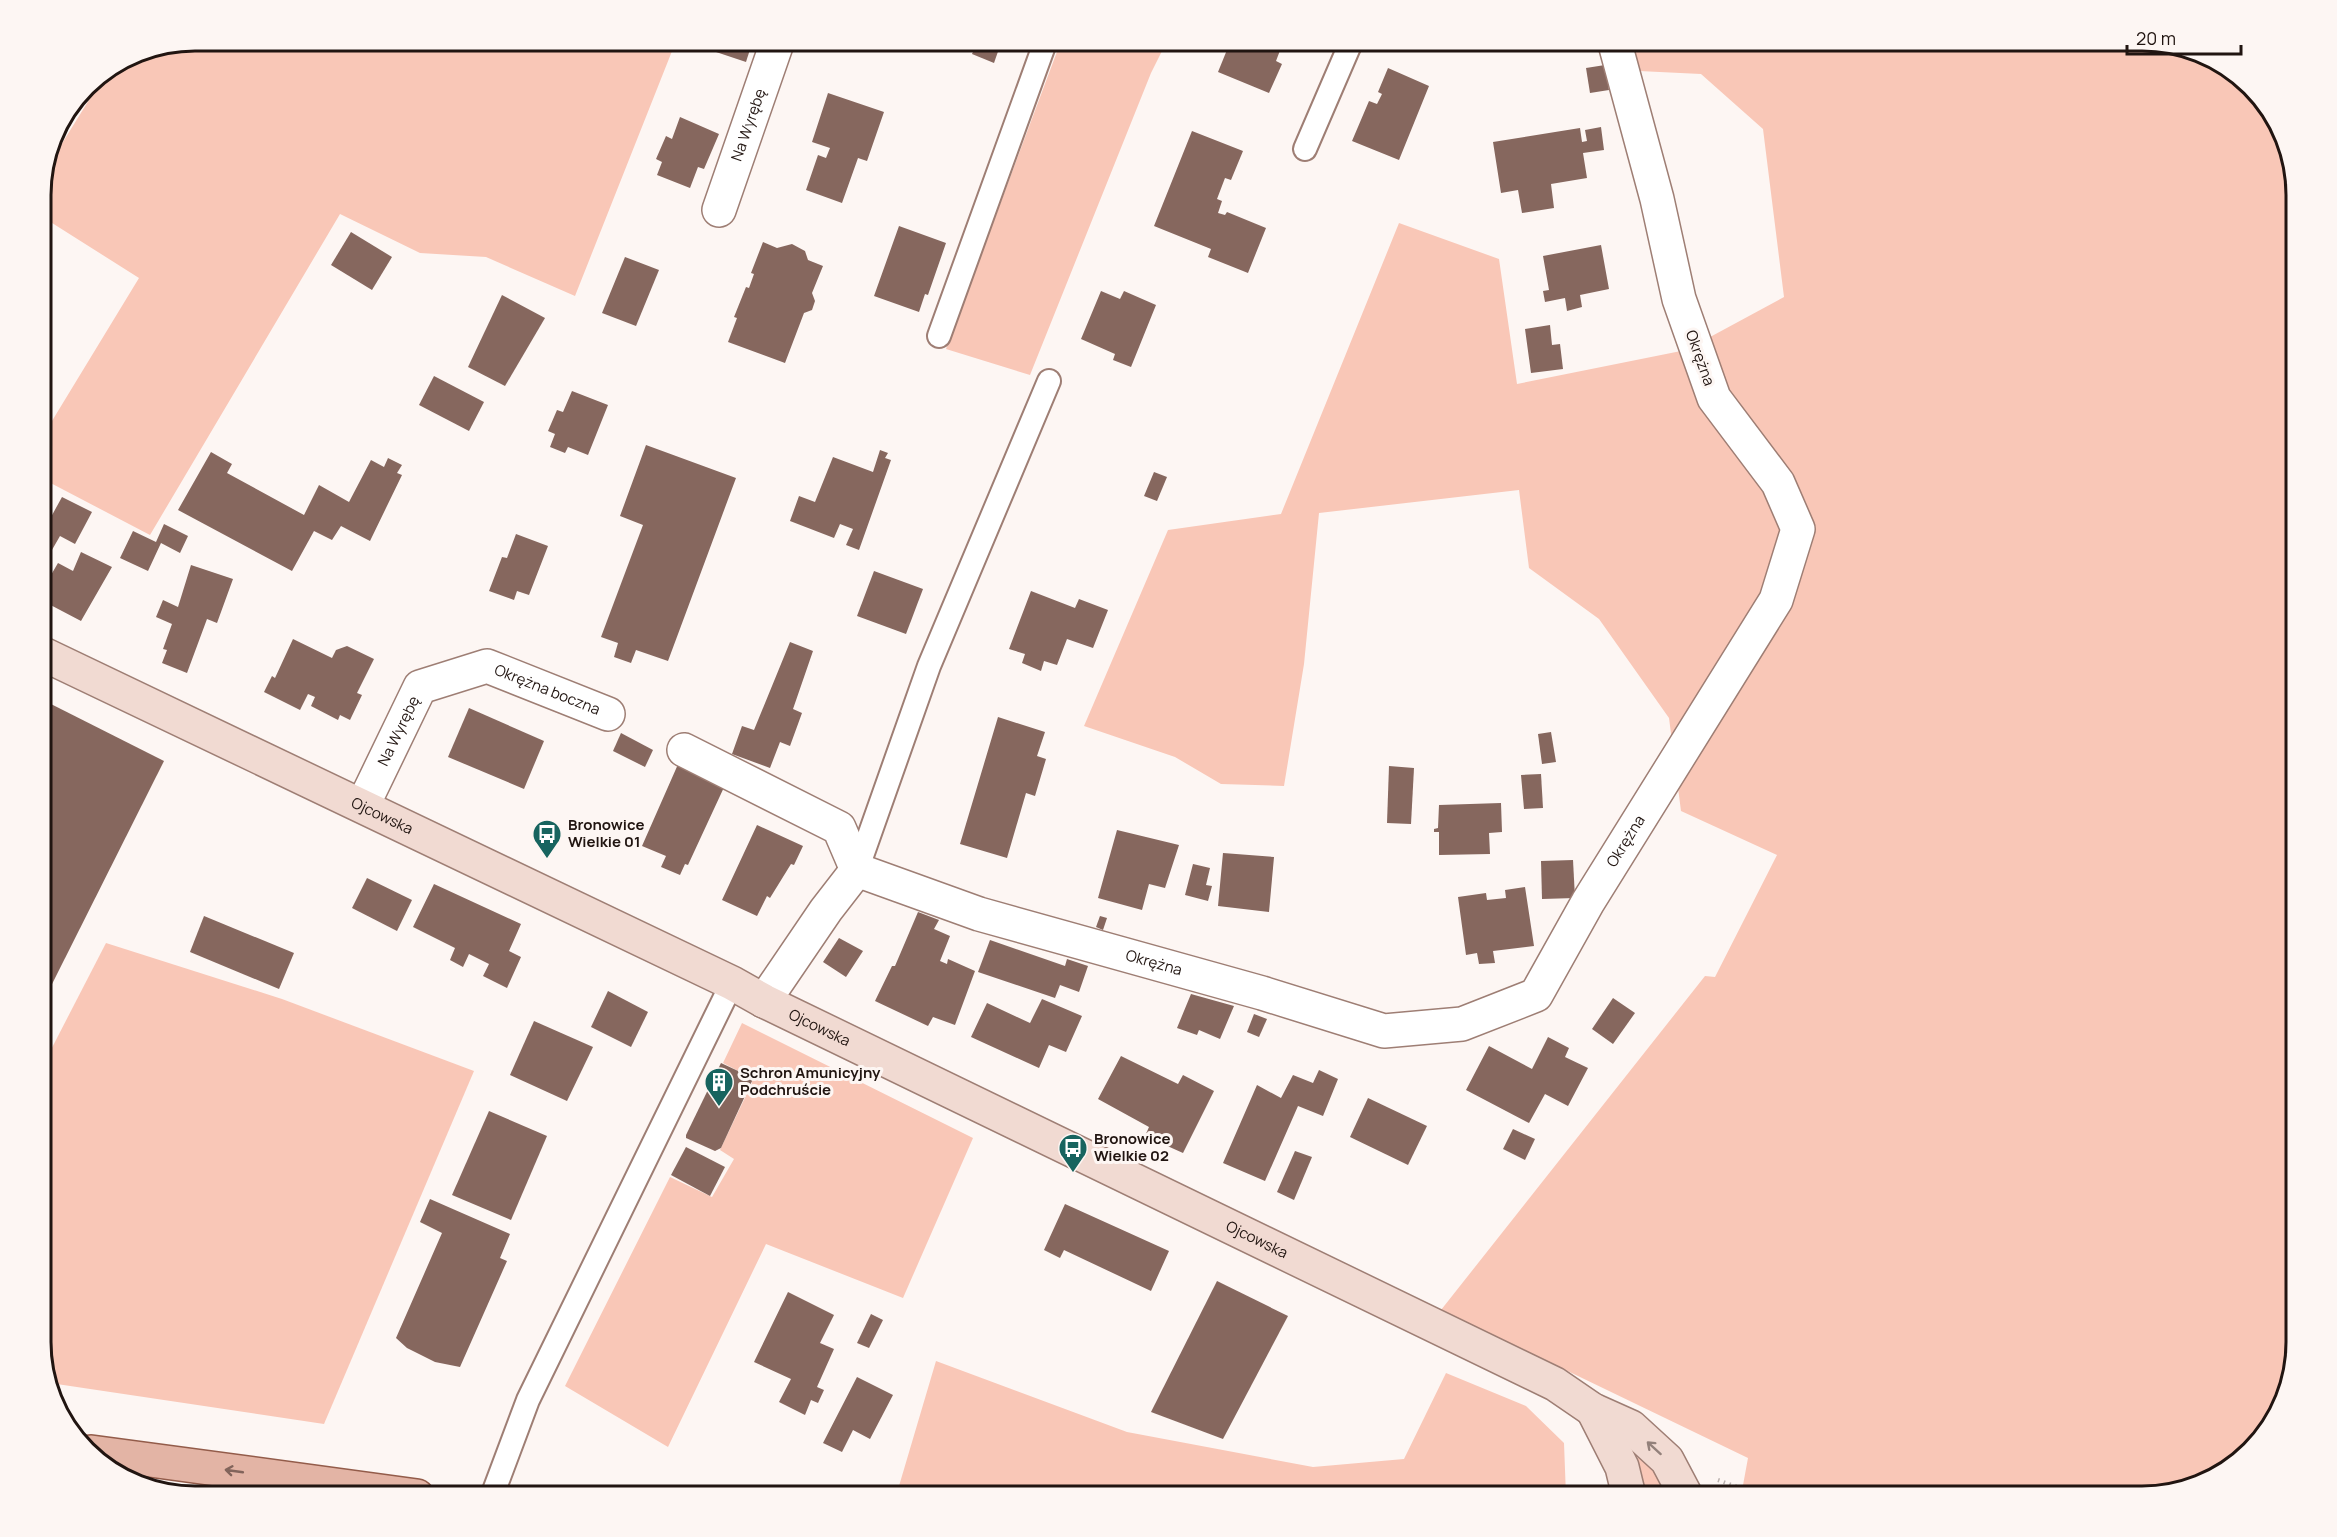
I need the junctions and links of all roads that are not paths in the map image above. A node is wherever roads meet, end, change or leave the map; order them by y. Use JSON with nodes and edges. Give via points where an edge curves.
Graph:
{"nodes":[{"id":1,"x":774,"y":51,"type":"edge"},
{"id":2,"x":1042,"y":51,"type":"edge"},
{"id":3,"x":1347,"y":51,"type":"edge"},
{"id":4,"x":1617,"y":51,"type":"edge"},
{"id":5,"x":1305,"y":149,"type":"dead end"},
{"id":6,"x":719,"y":210,"type":"dead end"},
{"id":7,"x":939,"y":336,"type":"dead end"},
{"id":8,"x":1049,"y":381,"type":"dead end"},
{"id":9,"x":51,"y":657,"type":"edge"},
{"id":10,"x":487,"y":666,"type":"joint"},
{"id":11,"x":608,"y":714,"type":"dead end"},
{"id":12,"x":684,"y":750,"type":"dead end"},
{"id":13,"x":363,"y":805,"type":"junction"},
{"id":14,"x":858,"y":870,"type":"junction"},
{"id":15,"x":732,"y":983,"type":"junction"},
{"id":16,"x":764,"y":1000,"type":"junction"},
{"id":17,"x":1593,"y":1410,"type":"junction"},
{"id":18,"x":105,"y":1454,"type":"edge"},
{"id":19,"x":337,"y":1486,"type":"edge"},
{"id":20,"x":496,"y":1486,"type":"edge"},
{"id":21,"x":1626,"y":1486,"type":"edge"},
{"id":22,"x":1680,"y":1486,"type":"edge"}],
"edges":[{"from":1,"to":6,"type":"street","name":"Na Wyrębę"},
{"from":2,"to":7,"type":"lane"},
{"from":3,"to":5,"type":"lane"},
{"from":4,"to":14,"type":"street","name":"Okrężna","via":[[1657,199],[1679,300],[1714,398],[1778,483],[1798,529],[1776,600],[1588,902],[1536,995],[1462,1024],[1384,1031],[978,914]]},
{"from":8,"to":14,"type":"lane","via":[[929,666]]},
{"from":9,"to":13,"type":"street","name":"Ojcowska"},
{"from":10,"to":11,"type":"street","name":"Okrężna boczna"},
{"from":10,"to":13,"type":"street","name":"Na Wyrębę","via":[[420,687]]},
{"from":12,"to":14,"type":"street","via":[[839,828]]},
{"from":13,"to":15,"type":"street","name":"Ojcowska"},
{"from":14,"to":16,"type":"street"},
{"from":15,"to":16,"type":"street","name":"Ojcowska"},
{"from":15,"to":20,"type":"lane","via":[[528,1400]]},
{"from":16,"to":17,"type":"street","name":"Ojcowska","via":[[1555,1384]]},
{"from":17,"to":21,"type":"street","name":"Ojcowska","via":[[1622,1467]]},
{"from":22,"to":17,"type":"street","name":"Ojcowska","one_way":true,"via":[[1667,1460],[1630,1427]]},
{"from":19,"to":18,"type":"main road","one_way":true}]}
